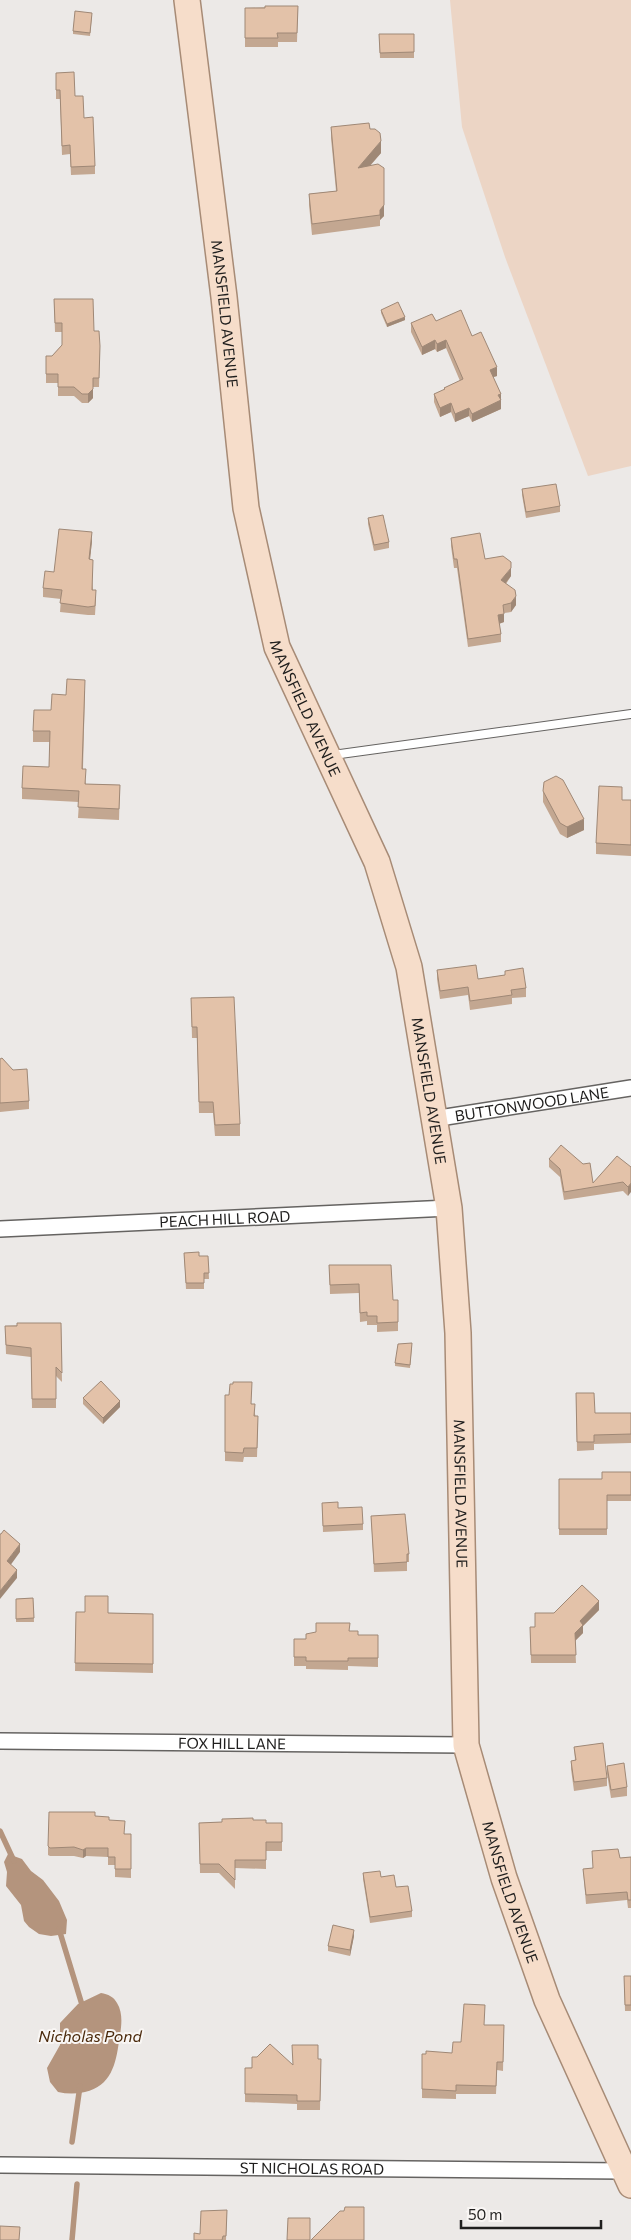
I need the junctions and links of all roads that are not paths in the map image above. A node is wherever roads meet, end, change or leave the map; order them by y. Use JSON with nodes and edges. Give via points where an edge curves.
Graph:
{"nodes":[{"id":1,"x":187,"y":0,"type":"edge"},
{"id":2,"x":631,"y":714,"type":"edge"},
{"id":3,"x":328,"y":756,"type":"junction"},
{"id":4,"x":631,"y":1088,"type":"edge"},
{"id":5,"x":433,"y":1119,"type":"junction"},
{"id":6,"x":449,"y":1208,"type":"junction"},
{"id":7,"x":0,"y":1229,"type":"edge"},
{"id":8,"x":0,"y":1741,"type":"edge"},
{"id":9,"x":466,"y":1745,"type":"junction"},
{"id":10,"x":0,"y":2165,"type":"edge"},
{"id":11,"x":628,"y":2178,"type":"edge"}],
"edges":[{"from":1,"to":3,"type":"main road","name":"MANSFIELD AVENUE","via":[[246,508],[277,647]]},
{"from":2,"to":3,"type":"lane"},
{"from":3,"to":5,"type":"main road","name":"MANSFIELD AVENUE","via":[[378,862],[409,967]]},
{"from":4,"to":5,"type":"street","name":"BUTTONWOOD LANE"},
{"from":5,"to":6,"type":"main road","name":"MANSFIELD AVENUE"},
{"from":6,"to":7,"type":"street","name":"PEACH HILL ROAD"},
{"from":6,"to":9,"type":"main road","name":"MANSFIELD AVENUE","via":[[458,1333]]},
{"from":8,"to":9,"type":"street","name":"FOX HILL LANE"},
{"from":9,"to":11,"type":"main road","name":"MANSFIELD AVENUE","via":[[504,1878],[547,2000]]},
{"from":10,"to":11,"type":"street","name":"ST NICHOLAS ROAD"}]}
